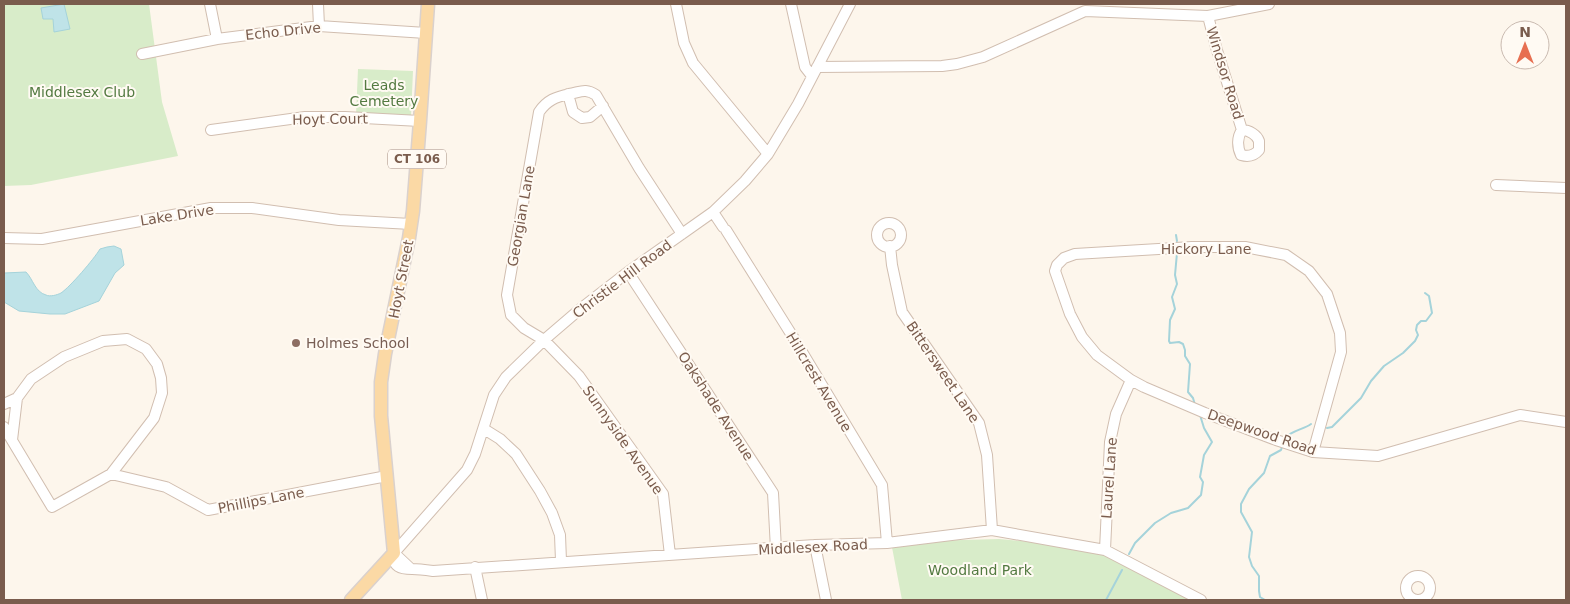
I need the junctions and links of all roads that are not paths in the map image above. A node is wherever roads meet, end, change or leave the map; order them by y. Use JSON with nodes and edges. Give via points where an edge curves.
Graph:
{"nodes":[{"id":1,"x":210,"y":4,"type":"edge"},
{"id":2,"x":318,"y":4,"type":"edge"},
{"id":3,"x":428,"y":4,"type":"edge"},
{"id":4,"x":676,"y":4,"type":"edge"},
{"id":5,"x":791,"y":4,"type":"edge"},
{"id":6,"x":850,"y":4,"type":"edge"},
{"id":7,"x":1269,"y":4,"type":"edge"},
{"id":8,"x":1208,"y":16,"type":"junction"},
{"id":9,"x":319,"y":26,"type":"junction"},
{"id":10,"x":426,"y":33,"type":"junction"},
{"id":11,"x":217,"y":39,"type":"junction"},
{"id":12,"x":142,"y":54,"type":"dead end"},
{"id":13,"x":818,"y":67,"type":"junction"},
{"id":14,"x":812,"y":76,"type":"junction"},
{"id":15,"x":568,"y":94,"type":"junction"},
{"id":16,"x":603,"y":106,"type":"junction"},
{"id":17,"x":420,"y":121,"type":"junction"},
{"id":18,"x":210,"y":130,"type":"dead end"},
{"id":19,"x":1242,"y":130,"type":"dead end"},
{"id":20,"x":768,"y":154,"type":"junction"},
{"id":21,"x":1496,"y":185,"type":"dead end"},
{"id":22,"x":1566,"y":188,"type":"edge"},
{"id":23,"x":713,"y":212,"type":"junction"},
{"id":24,"x":411,"y":224,"type":"junction"},
{"id":25,"x":682,"y":234,"type":"junction"},
{"id":26,"x":4,"y":238,"type":"edge"},
{"id":27,"x":890,"y":246,"type":"dead end"},
{"id":28,"x":1057,"y":265,"type":"joint"},
{"id":29,"x":628,"y":272,"type":"junction"},
{"id":30,"x":544,"y":340,"type":"junction"},
{"id":31,"x":1131,"y":380,"type":"junction"},
{"id":32,"x":17,"y":398,"type":"junction"},
{"id":33,"x":4,"y":404,"type":"edge"},
{"id":34,"x":1566,"y":422,"type":"edge"},
{"id":35,"x":4,"y":427,"type":"edge"},
{"id":36,"x":484,"y":429,"type":"junction"},
{"id":37,"x":12,"y":440,"type":"junction"},
{"id":38,"x":1313,"y":452,"type":"junction"},
{"id":39,"x":111,"y":474,"type":"junction"},
{"id":40,"x":387,"y":476,"type":"junction"},
{"id":41,"x":992,"y":530,"type":"junction"},
{"id":42,"x":887,"y":543,"type":"junction"},
{"id":43,"x":815,"y":545,"type":"junction"},
{"id":44,"x":776,"y":549,"type":"junction"},
{"id":45,"x":1105,"y":550,"type":"junction"},
{"id":46,"x":394,"y":553,"type":"junction"},
{"id":47,"x":670,"y":555,"type":"junction"},
{"id":48,"x":561,"y":562,"type":"junction"},
{"id":49,"x":475,"y":567,"type":"junction"},
{"id":50,"x":351,"y":600,"type":"edge"},
{"id":51,"x":482,"y":600,"type":"edge"},
{"id":52,"x":826,"y":600,"type":"edge"},
{"id":53,"x":1200,"y":600,"type":"edge"}],
"edges":[{"from":1,"to":11,"type":"street"},
{"from":2,"to":9,"type":"street"},
{"from":3,"to":10,"type":"main road","name":"Hoyt Street","number":"CT 106"},
{"from":4,"to":20,"type":"street","via":[[684,43],[693,63]]},
{"from":5,"to":14,"type":"street","via":[[806,67]]},
{"from":6,"to":13,"type":"street","name":"Christie Hill Road"},
{"from":7,"to":8,"type":"street"},
{"from":8,"to":13,"type":"street","via":[[1084,12],[984,58],[957,64]]},
{"from":8,"to":19,"type":"street","name":"Windsor Road"},
{"from":9,"to":10,"type":"street","name":"Echo Drive"},
{"from":9,"to":11,"type":"street","name":"Echo Drive"},
{"from":10,"to":17,"type":"main road","name":"Hoyt Street","number":"CT 106"},
{"from":11,"to":12,"type":"street","name":"Echo Drive"},
{"from":13,"to":14,"type":"street","name":"Christie Hill Road"},
{"from":14,"to":20,"type":"street","name":"Christie Hill Road"},
{"from":15,"to":16,"type":"street","name":"Georgian Lane","via":[[590,91]]},
{"from":15,"to":16,"type":"street","via":[[573,112],[582,118],[590,117]]},
{"from":15,"to":30,"type":"street","name":"Georgian Lane","via":[[554,98],[539,112],[507,295],[511,315],[524,328]]},
{"from":16,"to":25,"type":"street","name":"Georgian Lane"},
{"from":17,"to":18,"type":"street","name":"Hoyt Court","via":[[305,117]]},
{"from":17,"to":24,"type":"main road","name":"Hoyt Street","number":"CT 106"},
{"from":20,"to":23,"type":"street","name":"Christie Hill Road"},
{"from":21,"to":22,"type":"street"},
{"from":23,"to":25,"type":"street","name":"Christie Hill Road"},
{"from":23,"to":42,"type":"street","name":"Hillcrest Avenue","via":[[882,485]]},
{"from":24,"to":26,"type":"street","name":"Lake Drive","via":[[338,220],[252,208],[210,208],[42,239]]},
{"from":24,"to":40,"type":"main road","name":"Hoyt Street","number":"CT 106","via":[[381,382]]},
{"from":25,"to":29,"type":"street","name":"Christie Hill Road"},
{"from":27,"to":41,"type":"street","name":"Bittersweet Lane","via":[[902,312],[979,423],[987,455]]},
{"from":28,"to":31,"type":"street","name":"Deepwood Road","via":[[1055,271],[1063,297],[1082,337],[1097,354]]},
{"from":28,"to":38,"type":"street","name":"Hickory Lane","via":[[1075,254],[1224,246],[1264,249],[1286,255],[1309,271],[1327,294],[1340,333],[1341,352]]},
{"from":29,"to":30,"type":"street","name":"Christie Hill Road"},
{"from":29,"to":44,"type":"street","name":"Oakshade Avenue","via":[[773,493]]},
{"from":30,"to":36,"type":"street","name":"Christie Hill Road","via":[[506,377],[494,395]]},
{"from":30,"to":47,"type":"street","name":"Sunnyside Avenue","via":[[578,376],[664,494]]},
{"from":31,"to":38,"type":"street","name":"Deepwood Road","via":[[1205,413]]},
{"from":31,"to":45,"type":"street","name":"Laurel Lane","via":[[1116,414],[1110,442]]},
{"from":32,"to":33,"type":"street"},
{"from":32,"to":37,"type":"street"},
{"from":32,"to":39,"type":"street","via":[[31,379],[64,357],[103,341],[127,339],[146,349],[157,364],[162,393],[154,418]]},
{"from":34,"to":38,"type":"street","name":"Deepwood Road","via":[[1520,415],[1378,456]]},
{"from":35,"to":37,"type":"street"},
{"from":36,"to":46,"type":"street","name":"Christie Hill Road","via":[[467,470]]},
{"from":36,"to":48,"type":"street","via":[[516,454],[540,491],[560,535]]},
{"from":37,"to":39,"type":"street","via":[[52,507]]},
{"from":39,"to":40,"type":"street","name":"Phillips Lane","via":[[166,487],[208,510]]},
{"from":40,"to":46,"type":"main road","name":"Hoyt Street","number":"CT 106"},
{"from":41,"to":42,"type":"street","name":"Middlesex Road"},
{"from":41,"to":45,"type":"street","name":"Middlesex Road"},
{"from":42,"to":43,"type":"street","name":"Middlesex Road"},
{"from":43,"to":44,"type":"street","name":"Middlesex Road"},
{"from":43,"to":52,"type":"street"},
{"from":44,"to":47,"type":"street","name":"Middlesex Road"},
{"from":45,"to":53,"type":"street","name":"Middlesex Road"},
{"from":46,"to":49,"type":"street","name":"Middlesex Road","via":[[411,569]]},
{"from":46,"to":50,"type":"main road"},
{"from":47,"to":48,"type":"street","name":"Middlesex Road"},
{"from":48,"to":49,"type":"street","name":"Middlesex Road"},
{"from":49,"to":51,"type":"street"}]}
